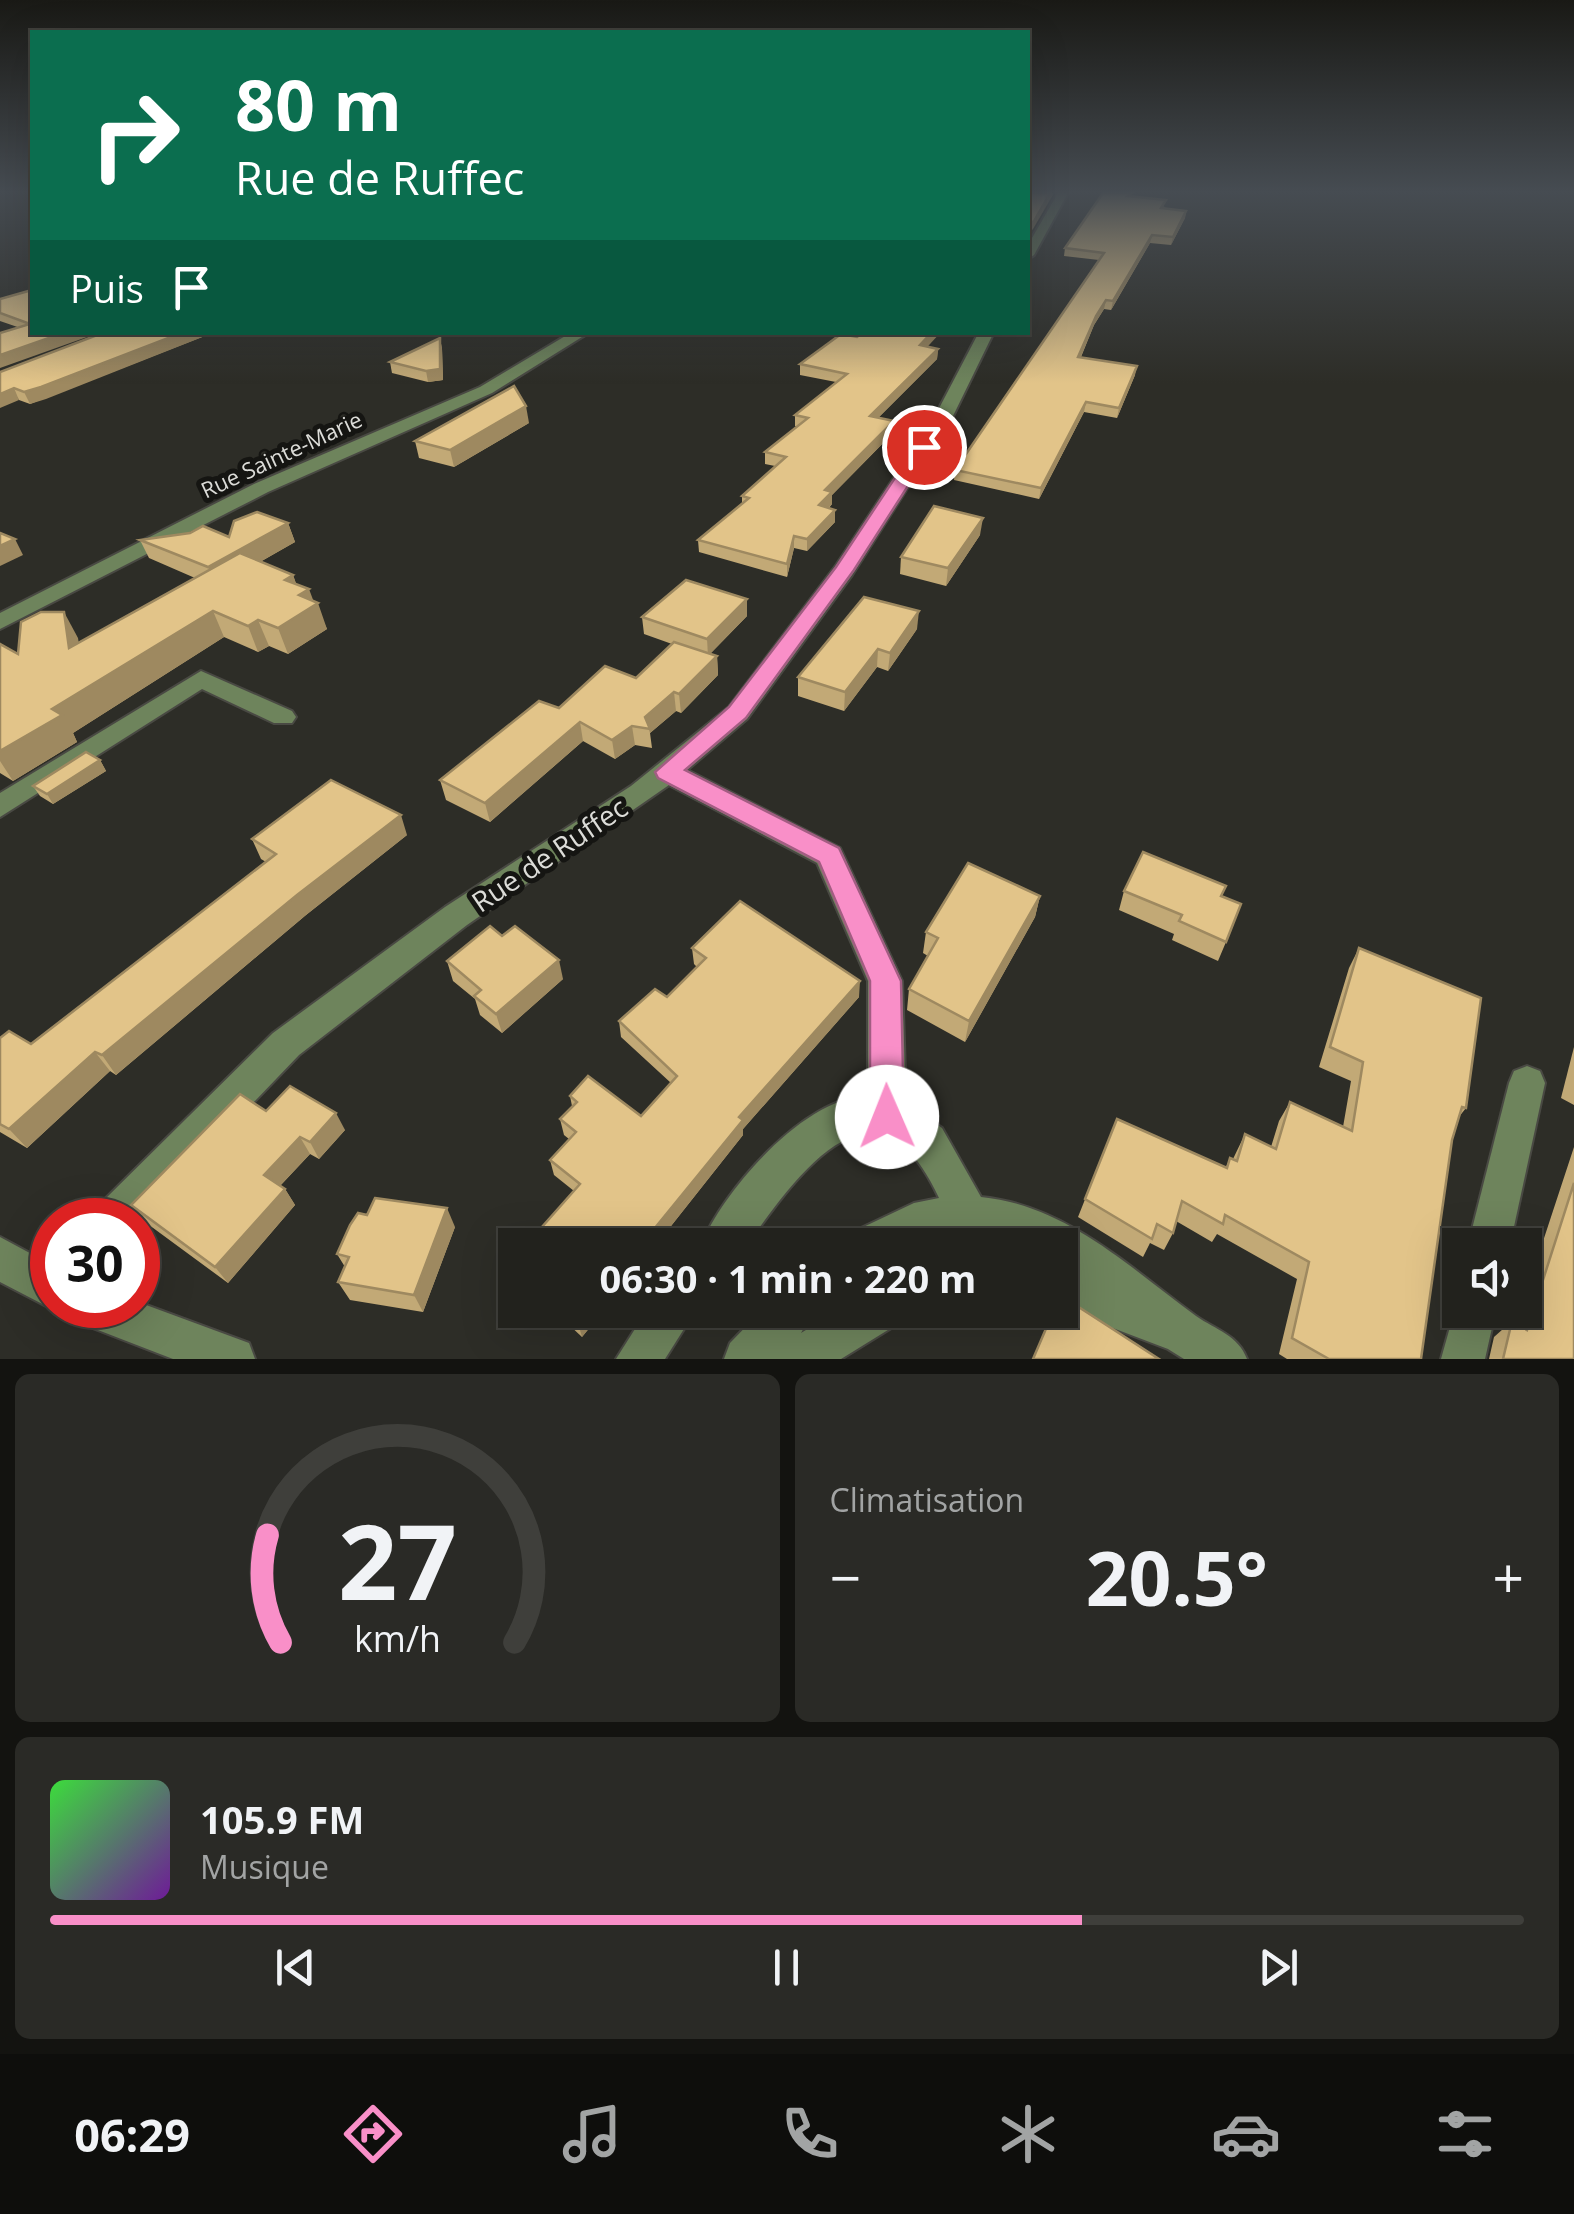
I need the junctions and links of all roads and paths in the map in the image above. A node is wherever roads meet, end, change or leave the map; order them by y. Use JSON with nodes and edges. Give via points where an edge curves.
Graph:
{"nodes":[{"id":1,"x":578,"y":335,"type":"edge"},
{"id":2,"x":986,"y":335,"type":"edge"},
{"id":3,"x":0,"y":622,"type":"edge"},
{"id":4,"x":283,"y":717,"type":"dead end"},
{"id":5,"x":667,"y":772,"type":"junction"},
{"id":6,"x":0,"y":807,"type":"edge"},
{"id":7,"x":1527,"y":1082,"type":"dead end"},
{"id":8,"x":887,"y":1117,"type":"junction"},
{"id":9,"x":134,"y":1198,"type":"edge"},
{"id":10,"x":967,"y":1214,"type":"junction"},
{"id":11,"x":735,"y":1228,"type":"edge"},
{"id":12,"x":904,"y":1228,"type":"edge"},
{"id":13,"x":1493,"y":1228,"type":"edge"},
{"id":14,"x":0,"y":1258,"type":"edge"},
{"id":15,"x":30,"y":1274,"type":"edge"},
{"id":16,"x":1078,"y":1294,"type":"edge"},
{"id":17,"x":149,"y":1328,"type":"edge"},
{"id":18,"x":661,"y":1328,"type":"edge"},
{"id":19,"x":775,"y":1328,"type":"edge"},
{"id":20,"x":851,"y":1328,"type":"edge"},
{"id":21,"x":1470,"y":1328,"type":"edge"},
{"id":22,"x":1182,"y":1332,"type":"junction"},
{"id":23,"x":233,"y":1359,"type":"edge"},
{"id":24,"x":638,"y":1359,"type":"edge"},
{"id":25,"x":746,"y":1359,"type":"edge"},
{"id":26,"x":799,"y":1359,"type":"edge"},
{"id":27,"x":1225,"y":1359,"type":"edge"},
{"id":28,"x":1463,"y":1359,"type":"edge"}],
"edges":[{"from":1,"to":3,"type":"street","name":"Rue Sainte-Marie","via":[[486,390],[261,488]]},
{"from":2,"to":5,"type":"street","name":"Rue de Ruffec","via":[[944,416],[844,570],[738,713]]},
{"from":4,"to":6,"type":"street","via":[[201,680]]},
{"from":5,"to":8,"type":"street","via":[[830,856],[886,981]]},
{"from":5,"to":9,"type":"street","name":"Rue de Ruffec","via":[[456,916],[286,1044]]},
{"from":7,"to":13,"type":"street"},
{"from":8,"to":10,"type":"street","via":[[924,1136]]},
{"from":8,"to":11,"type":"street","via":[[827,1125],[787,1158]]},
{"from":10,"to":12,"type":"street"},
{"from":10,"to":22,"type":"street","via":[[999,1218],[1050,1238],[1116,1278]]},
{"from":14,"to":15,"type":"street"},
{"from":16,"to":22,"type":"street"},
{"from":17,"to":23,"type":"street"},
{"from":18,"to":24,"type":"street"},
{"from":19,"to":25,"type":"street"},
{"from":20,"to":26,"type":"street"},
{"from":21,"to":28,"type":"street"},
{"from":22,"to":27,"type":"street"}]}
